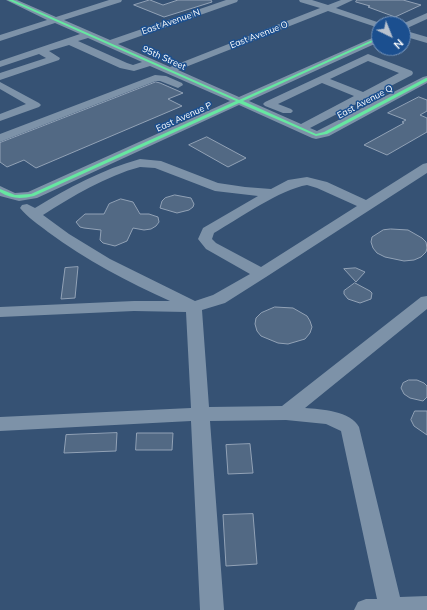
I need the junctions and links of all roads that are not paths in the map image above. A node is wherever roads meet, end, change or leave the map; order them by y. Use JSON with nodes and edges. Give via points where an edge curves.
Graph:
{"nodes":[{"id":1,"x":10,"y":0,"type":"edge"},
{"id":2,"x":118,"y":0,"type":"edge"},
{"id":3,"x":234,"y":0,"type":"edge"},
{"id":4,"x":303,"y":0,"type":"edge"},
{"id":5,"x":348,"y":0,"type":"edge"},
{"id":6,"x":328,"y":8,"type":"junction"},
{"id":7,"x":427,"y":16,"type":"edge"},
{"id":8,"x":55,"y":20,"type":"junction"},
{"id":9,"x":371,"y":22,"type":"edge"},
{"id":10,"x":411,"y":23,"type":"edge"},
{"id":11,"x":88,"y":35,"type":"junction"},
{"id":12,"x":411,"y":35,"type":"edge"},
{"id":13,"x":0,"y":38,"type":"edge"},
{"id":14,"x":427,"y":40,"type":"edge"},
{"id":15,"x":69,"y":41,"type":"junction"},
{"id":16,"x":371,"y":42,"type":"edge"},
{"id":17,"x":109,"y":44,"type":"junction"},
{"id":18,"x":40,"y":51,"type":"junction"},
{"id":19,"x":151,"y":62,"type":"junction"},
{"id":20,"x":0,"y":64,"type":"edge"},
{"id":21,"x":166,"y":74,"type":"junction"},
{"id":22,"x":0,"y":77,"type":"edge"},
{"id":23,"x":188,"y":78,"type":"junction"},
{"id":24,"x":321,"y":79,"type":"junction"},
{"id":25,"x":427,"y":79,"type":"edge"},
{"id":26,"x":175,"y":83,"type":"junction"},
{"id":27,"x":0,"y":85,"type":"edge"},
{"id":28,"x":363,"y":96,"type":"junction"},
{"id":29,"x":239,"y":102,"type":"junction"},
{"id":30,"x":269,"y":104,"type":"junction"},
{"id":31,"x":227,"y":107,"type":"junction"},
{"id":32,"x":257,"y":110,"type":"junction"},
{"id":33,"x":0,"y":118,"type":"edge"},
{"id":34,"x":307,"y":128,"type":"junction"},
{"id":35,"x":0,"y":138,"type":"edge"},
{"id":36,"x":427,"y":167,"type":"edge"},
{"id":37,"x":0,"y":190,"type":"edge"},
{"id":38,"x":273,"y":193,"type":"junction"},
{"id":39,"x":17,"y":198,"type":"junction"},
{"id":40,"x":367,"y":206,"type":"junction"},
{"id":41,"x":35,"y":214,"type":"junction"},
{"id":42,"x":261,"y":274,"type":"junction"},
{"id":43,"x":427,"y":300,"type":"edge"},
{"id":44,"x":194,"y":307,"type":"junction"},
{"id":45,"x":0,"y":312,"type":"edge"},
{"id":46,"x":286,"y":413,"type":"junction"},
{"id":47,"x":201,"y":414,"type":"junction"},
{"id":48,"x":0,"y":424,"type":"edge"},
{"id":49,"x":427,"y":607,"type":"edge"},
{"id":50,"x":391,"y":609,"type":"junction"},
{"id":51,"x":212,"y":610,"type":"edge"},
{"id":52,"x":366,"y":610,"type":"edge"}],
"edges":[{"from":1,"to":8,"type":"street","name":"95th Street"},
{"from":2,"to":8,"type":"street"},
{"from":3,"to":17,"type":"street","name":"East Avenue N"},
{"from":4,"to":6,"type":"street"},
{"from":5,"to":6,"type":"street","name":"East Avenue O"},
{"from":6,"to":9,"type":"street"},
{"from":6,"to":21,"type":"street","name":"East Avenue O"},
{"from":7,"to":10,"type":"street"},
{"from":8,"to":11,"type":"street","name":"95th Street"},
{"from":8,"to":13,"type":"street"},
{"from":11,"to":15,"type":"street"},
{"from":11,"to":17,"type":"street","name":"95th Street"},
{"from":12,"to":14,"type":"street"},
{"from":15,"to":18,"type":"street"},
{"from":15,"to":19,"type":"street","via":[[124,66],[134,68]]},
{"from":16,"to":29,"type":"street","name":"East Avenue P"},
{"from":17,"to":19,"type":"street","name":"95th Street"},
{"from":18,"to":20,"type":"street"},
{"from":18,"to":22,"type":"street","via":[[55,58]]},
{"from":19,"to":21,"type":"street","name":"95th Street"},
{"from":21,"to":23,"type":"street","name":"95th Street"},
{"from":21,"to":26,"type":"street"},
{"from":21,"to":35,"type":"street","name":"East Avenue O"},
{"from":23,"to":26,"type":"street"},
{"from":23,"to":29,"type":"street","name":"95th Street"},
{"from":24,"to":28,"type":"street"},
{"from":24,"to":28,"type":"street","via":[[368,57],[408,73]]},
{"from":24,"to":30,"type":"street"},
{"from":25,"to":34,"type":"street","name":"East Avenue Q","via":[[325,133],[316,135]]},
{"from":26,"to":31,"type":"street"},
{"from":27,"to":33,"type":"street","via":[[35,105]]},
{"from":28,"to":34,"type":"street"},
{"from":29,"to":31,"type":"street","name":"East Avenue P"},
{"from":29,"to":32,"type":"street","name":"95th Street"},
{"from":30,"to":32,"type":"street"},
{"from":30,"to":34,"type":"street"},
{"from":31,"to":39,"type":"street","name":"East Avenue P","via":[[32,195]]},
{"from":32,"to":34,"type":"street","name":"95th Street"},
{"from":36,"to":40,"type":"street"},
{"from":37,"to":39,"type":"street"},
{"from":38,"to":40,"type":"street","via":[[293,183],[307,181],[322,185]]},
{"from":38,"to":41,"type":"street","via":[[215,187],[157,164],[140,163],[121,168],[66,195]]},
{"from":38,"to":42,"type":"street","via":[[208,231],[206,239],[211,246]]},
{"from":39,"to":41,"type":"street"},
{"from":40,"to":42,"type":"street"},
{"from":41,"to":44,"type":"street","via":[[76,245],[127,276]]},
{"from":42,"to":44,"type":"street","via":[[219,298]]},
{"from":43,"to":46,"type":"street"},
{"from":44,"to":45,"type":"street","via":[[134,306]]},
{"from":44,"to":47,"type":"street"},
{"from":46,"to":47,"type":"street"},
{"from":46,"to":50,"type":"street","via":[[329,417],[350,427]]},
{"from":47,"to":48,"type":"street"},
{"from":47,"to":51,"type":"street"},
{"from":49,"to":50,"type":"street"},
{"from":50,"to":52,"type":"street"}]}
